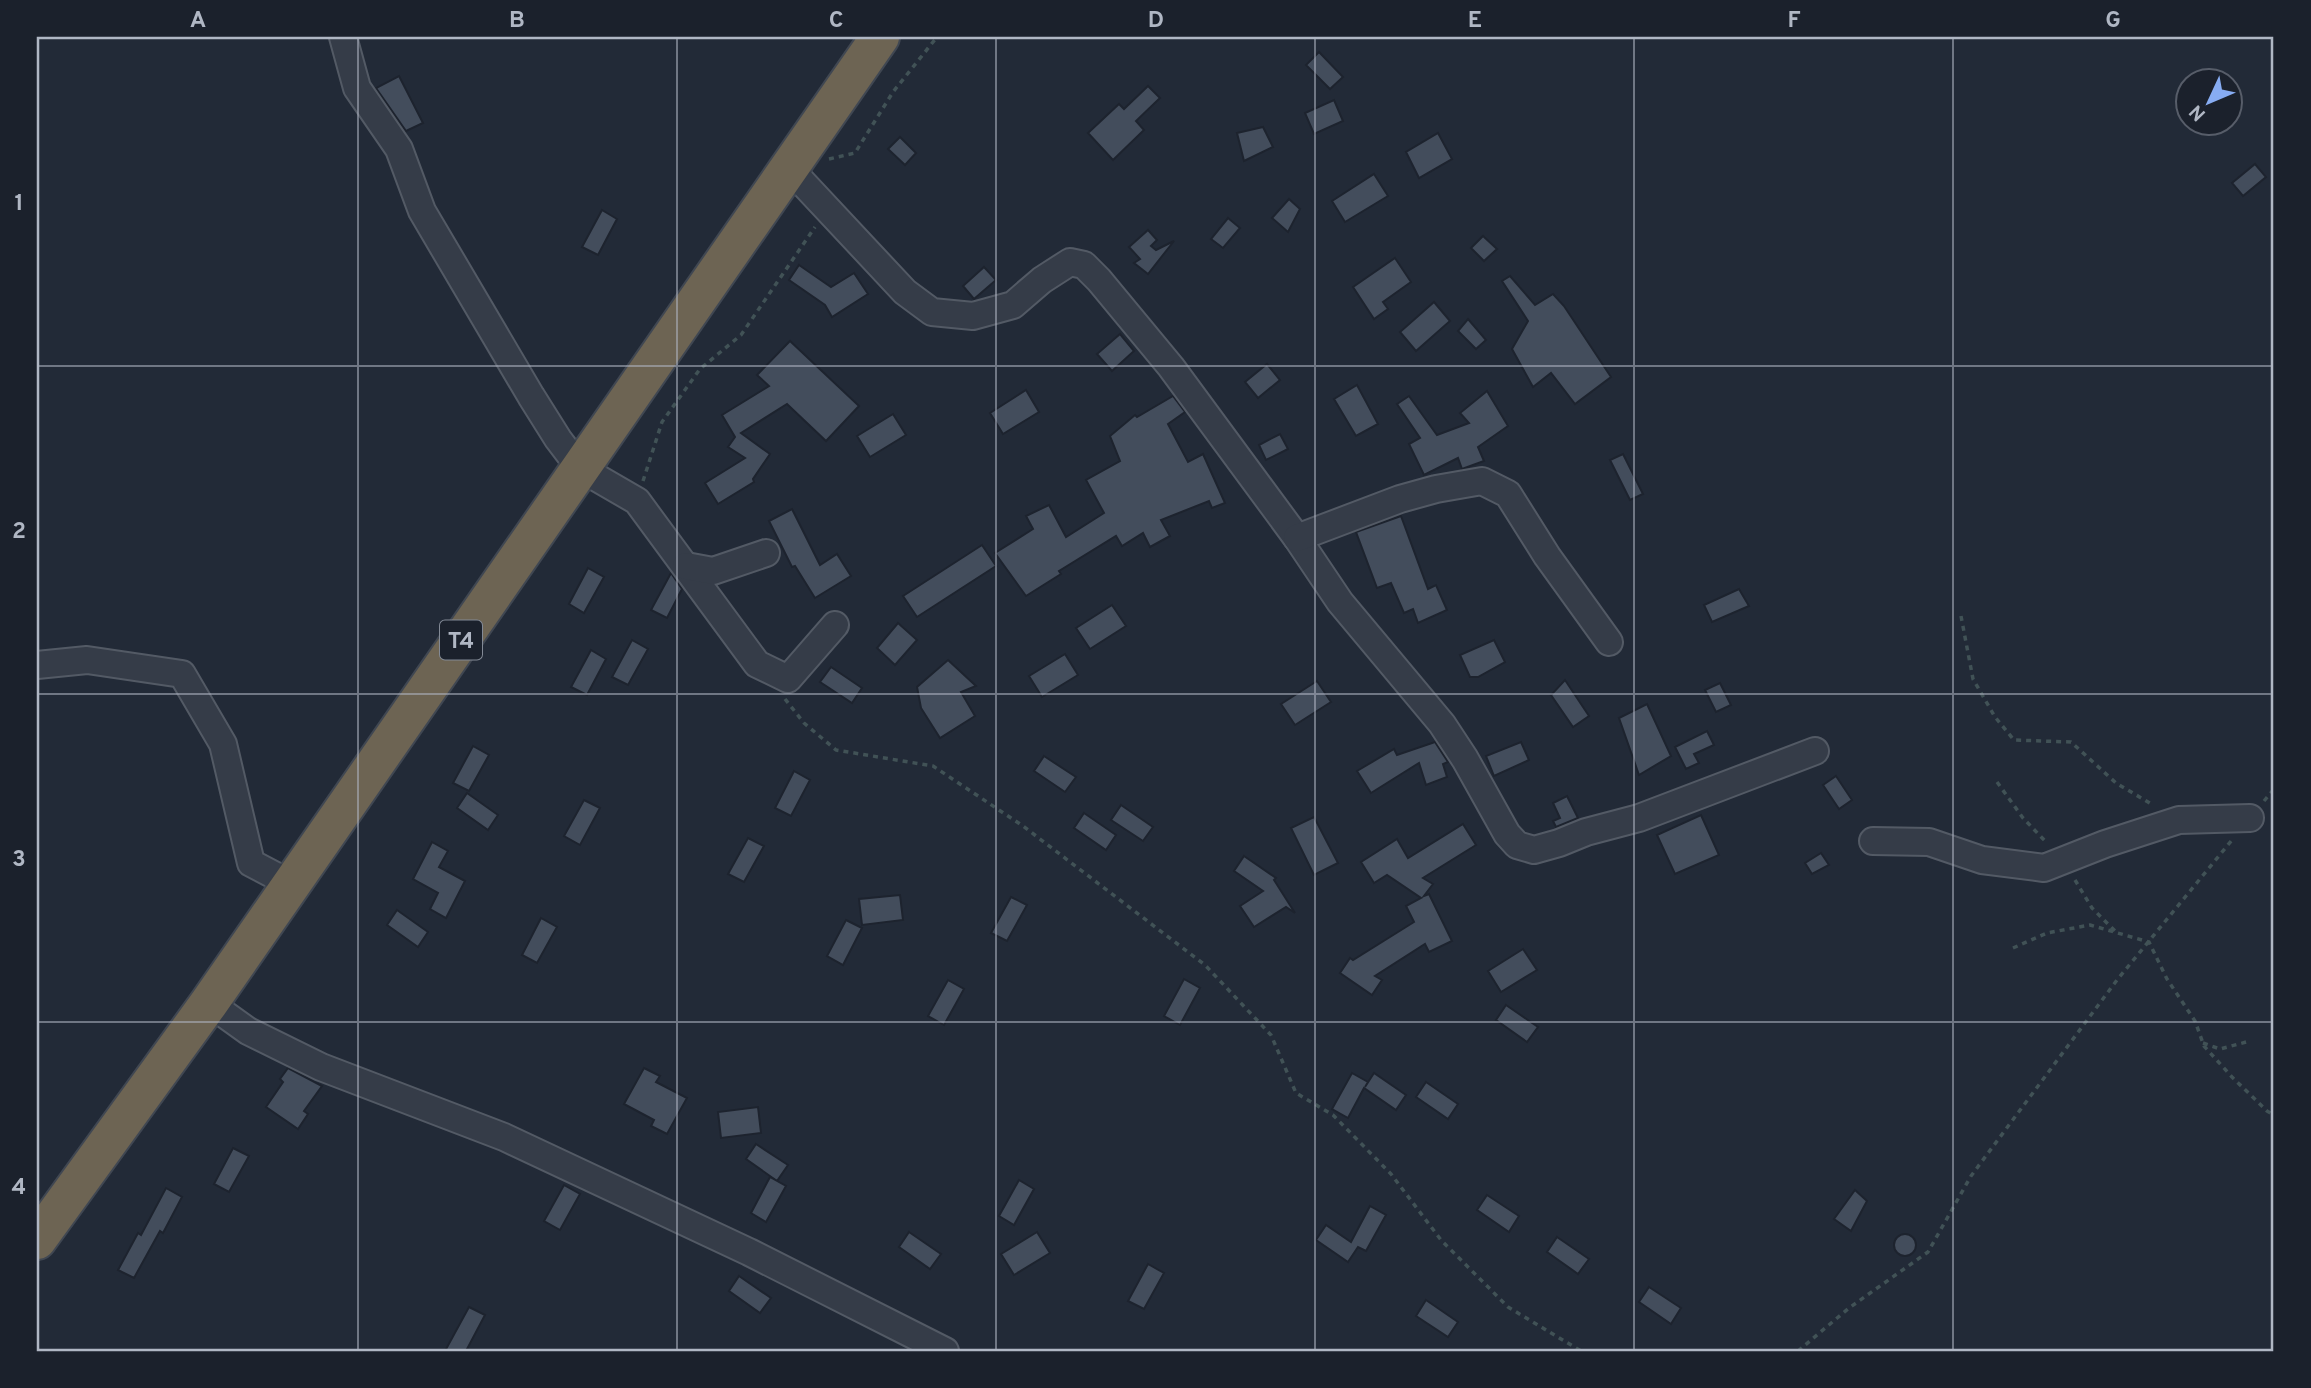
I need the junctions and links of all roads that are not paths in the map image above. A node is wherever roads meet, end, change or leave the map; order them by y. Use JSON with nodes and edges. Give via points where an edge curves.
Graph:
{"nodes":[{"id":1,"x":342,"y":37,"type":"edge"},
{"id":2,"x":880,"y":37,"type":"edge"},
{"id":3,"x":789,"y":168,"type":"junction"},
{"id":4,"x":580,"y":468,"type":"junction"},
{"id":5,"x":1297,"y":538,"type":"junction"},
{"id":6,"x":766,"y":554,"type":"dead end"},
{"id":7,"x":686,"y":566,"type":"junction"},
{"id":8,"x":835,"y":625,"type":"dead end"},
{"id":9,"x":1609,"y":642,"type":"dead end"},
{"id":10,"x":37,"y":665,"type":"edge"},
{"id":11,"x":1815,"y":751,"type":"dead end"},
{"id":12,"x":2250,"y":818,"type":"road end"},
{"id":13,"x":1873,"y":841,"type":"dead end"},
{"id":14,"x":290,"y":884,"type":"junction"},
{"id":15,"x":209,"y":1003,"type":"junction"},
{"id":16,"x":37,"y":1240,"type":"edge"},
{"id":17,"x":945,"y":1351,"type":"edge"}],
"edges":[{"from":1,"to":4,"type":"street","via":[[357,88],[399,149],[422,211],[531,396]]},
{"from":2,"to":3,"type":"highway","number":"T4"},
{"from":3,"to":4,"type":"highway","number":"T4"},
{"from":3,"to":5,"type":"street","via":[[905,292],[932,312],[986,313],[1013,304],[1070,262],[1084,265],[1171,367]]},
{"from":4,"to":7,"type":"street","via":[[637,501]]},
{"from":4,"to":14,"type":"highway","number":"T4"},
{"from":5,"to":9,"type":"street","via":[[1400,499],[1482,481],[1508,494]]},
{"from":5,"to":11,"type":"street","via":[[1340,602],[1442,724],[1517,845],[1534,850],[1639,818]]},
{"from":6,"to":7,"type":"street","via":[[713,571]]},
{"from":7,"to":8,"type":"street","via":[[757,664],[789,679]]},
{"from":10,"to":14,"type":"street","via":[[87,660],[182,674],[223,744],[251,863]]},
{"from":12,"to":13,"type":"street","via":[[2179,820],[2044,868],[1982,860],[1929,842]]},
{"from":14,"to":15,"type":"highway","number":"T4"},
{"from":15,"to":16,"type":"highway","number":"T4"},
{"from":15,"to":17,"type":"street","via":[[248,1031],[321,1067],[504,1137]]}]}
